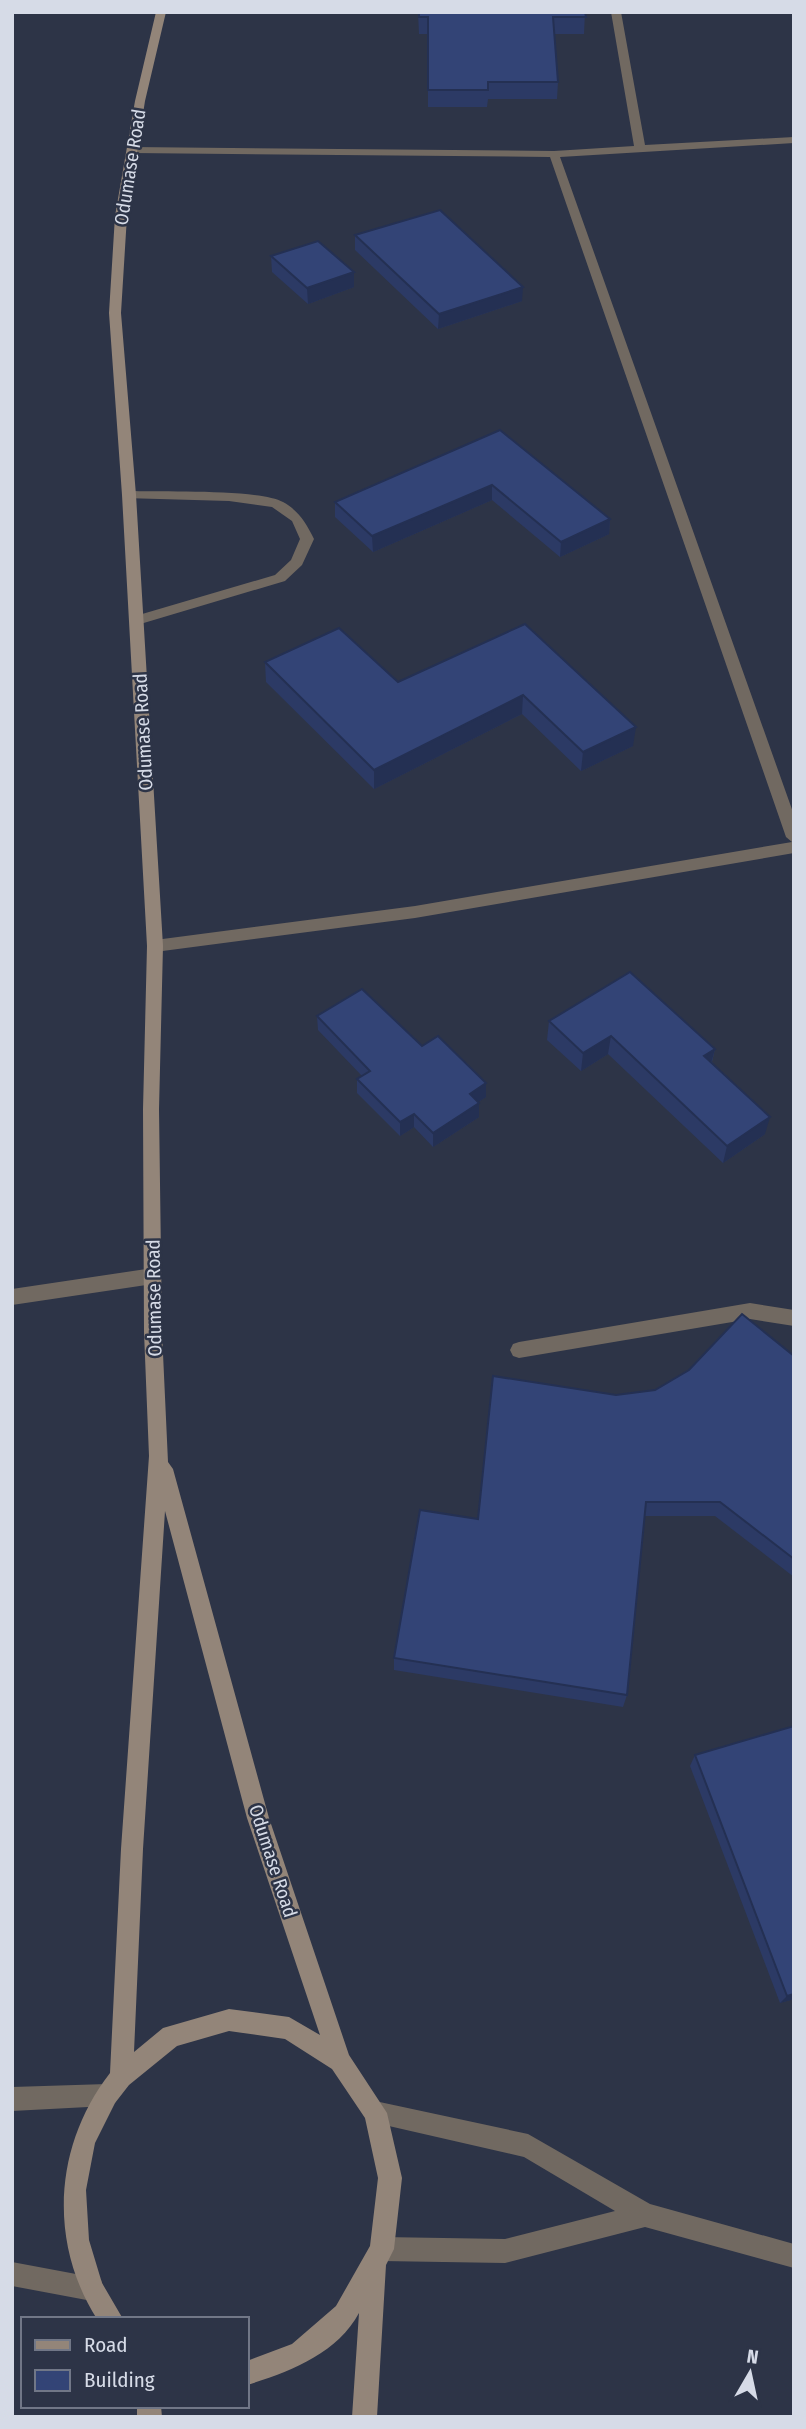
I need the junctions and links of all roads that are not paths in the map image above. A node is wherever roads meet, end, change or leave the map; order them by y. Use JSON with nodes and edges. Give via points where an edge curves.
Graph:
{"nodes":[{"id":1,"x":161,"y":12,"type":"edge"},
{"id":2,"x":616,"y":12,"type":"edge"},
{"id":3,"x":794,"y":140,"type":"edge"},
{"id":4,"x":640,"y":149,"type":"junction"},
{"id":5,"x":132,"y":150,"type":"junction"},
{"id":6,"x":554,"y":154,"type":"junction"},
{"id":7,"x":129,"y":495,"type":"junction"},
{"id":8,"x":137,"y":620,"type":"junction"},
{"id":9,"x":794,"y":837,"type":"edge"},
{"id":10,"x":794,"y":847,"type":"edge"},
{"id":11,"x":155,"y":946,"type":"junction"},
{"id":12,"x":153,"y":1276,"type":"junction"},
{"id":13,"x":12,"y":1297,"type":"edge"},
{"id":14,"x":794,"y":1318,"type":"edge"},
{"id":15,"x":519,"y":1350,"type":"dead end"},
{"id":16,"x":159,"y":1456,"type":"junction"},
{"id":17,"x":340,"y":2062,"type":"junction"},
{"id":18,"x":114,"y":2086,"type":"junction"},
{"id":19,"x":12,"y":2099,"type":"edge"},
{"id":20,"x":375,"y":2113,"type":"junction"},
{"id":21,"x":645,"y":2215,"type":"junction"},
{"id":22,"x":379,"y":2256,"type":"junction"},
{"id":23,"x":794,"y":2256,"type":"edge"},
{"id":24,"x":12,"y":2274,"type":"edge"},
{"id":25,"x":92,"y":2289,"type":"junction"},
{"id":26,"x":110,"y":2317,"type":"edge"},
{"id":27,"x":248,"y":2373,"type":"edge"},
{"id":28,"x":364,"y":2417,"type":"edge"}],
"edges":[{"from":1,"to":5,"type":"main road","name":"Odumase Road"},
{"from":2,"to":4,"type":"street"},
{"from":3,"to":4,"type":"street"},
{"from":4,"to":6,"type":"street"},
{"from":5,"to":6,"type":"street"},
{"from":5,"to":7,"type":"main road","name":"Odumase Road","via":[[121,216],[115,313]]},
{"from":6,"to":9,"type":"street"},
{"from":7,"to":8,"type":"main road","name":"Odumase Road"},
{"from":7,"to":8,"type":"street","via":[[276,503],[297,519],[307,539],[297,562],[281,578]]},
{"from":8,"to":11,"type":"main road","name":"Odumase Road"},
{"from":10,"to":11,"type":"street","via":[[415,912]]},
{"from":11,"to":12,"type":"main road","name":"Odumase Road"},
{"from":12,"to":13,"type":"street"},
{"from":12,"to":16,"type":"main road","name":"Odumase Road"},
{"from":14,"to":15,"type":"street","via":[[750,1311]]},
{"from":16,"to":17,"type":"main road","name":"Odumase Road","via":[[258,1818]]},
{"from":16,"to":18,"type":"main road","name":"Odumase Road"},
{"from":17,"to":18,"type":"main road","via":[[289,2028],[229,2020],[171,2036]]},
{"from":17,"to":20,"type":"main road"},
{"from":18,"to":19,"type":"street"},
{"from":18,"to":25,"type":"main road","via":[[84,2141],[74,2190],[77,2240]]},
{"from":20,"to":21,"type":"street","via":[[528,2146]]},
{"from":20,"to":22,"type":"main road","via":[[390,2178]]},
{"from":21,"to":22,"type":"street","via":[[505,2251]]},
{"from":21,"to":23,"type":"street"},
{"from":22,"to":27,"type":"main road","via":[[345,2315],[300,2354]]},
{"from":22,"to":28,"type":"main road"},
{"from":24,"to":25,"type":"street"},
{"from":25,"to":26,"type":"main road"}]}
